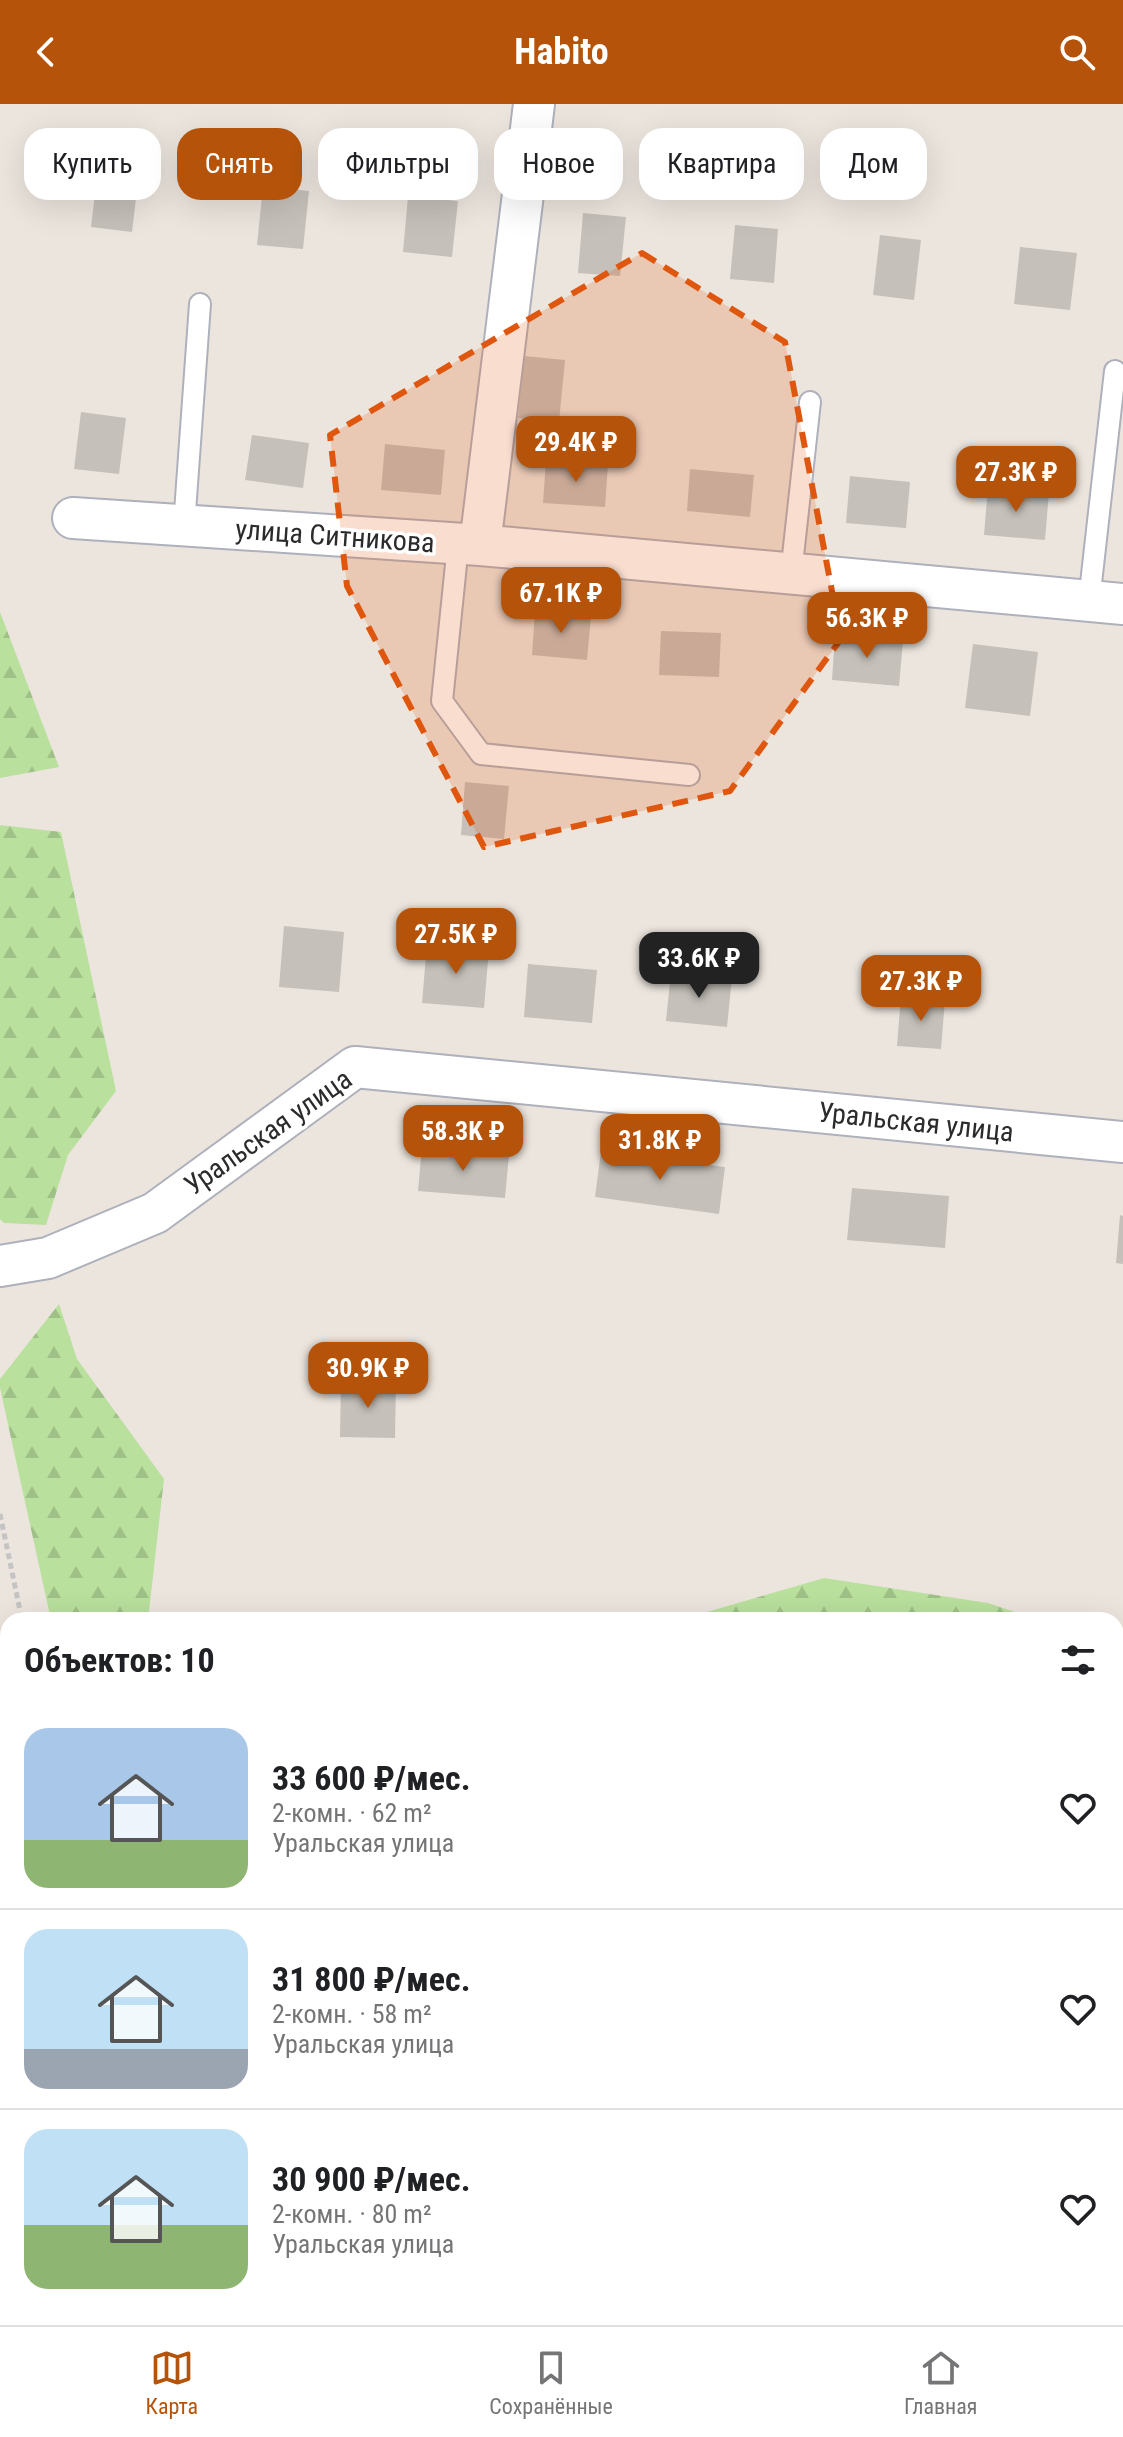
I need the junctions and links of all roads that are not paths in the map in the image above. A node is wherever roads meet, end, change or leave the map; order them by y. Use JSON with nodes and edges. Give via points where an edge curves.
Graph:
{"nodes":[{"id":1,"x":534,"y":104,"type":"edge"},
{"id":2,"x":200,"y":304,"type":"dead end"},
{"id":3,"x":1115,"y":371,"type":"dead end"},
{"id":4,"x":810,"y":402,"type":"dead end"},
{"id":5,"x":73,"y":518,"type":"dead end"},
{"id":6,"x":184,"y":526,"type":"junction"},
{"id":7,"x":469,"y":545,"type":"junction"},
{"id":8,"x":791,"y":574,"type":"junction"},
{"id":9,"x":1106,"y":603,"type":"edge"},
{"id":10,"x":689,"y":775,"type":"dead end"},
{"id":11,"x":1123,"y":1142,"type":"edge"},
{"id":12,"x":0,"y":1266,"type":"edge"}],
"edges":[{"from":1,"to":7,"type":"street"},
{"from":2,"to":6,"type":"lane"},
{"from":3,"to":9,"type":"lane"},
{"from":4,"to":8,"type":"lane"},
{"from":5,"to":6,"type":"street","name":"улица Ситникова"},
{"from":6,"to":7,"type":"street","name":"улица Ситникова"},
{"from":7,"to":8,"type":"street","name":"улица Ситникова"},
{"from":7,"to":10,"type":"lane","via":[[442,701],[481,754]]},
{"from":8,"to":9,"type":"street","name":"улица Ситникова"},
{"from":11,"to":12,"type":"street","name":"Уральская улица","via":[[355,1067],[155,1213],[48,1258]]}]}
